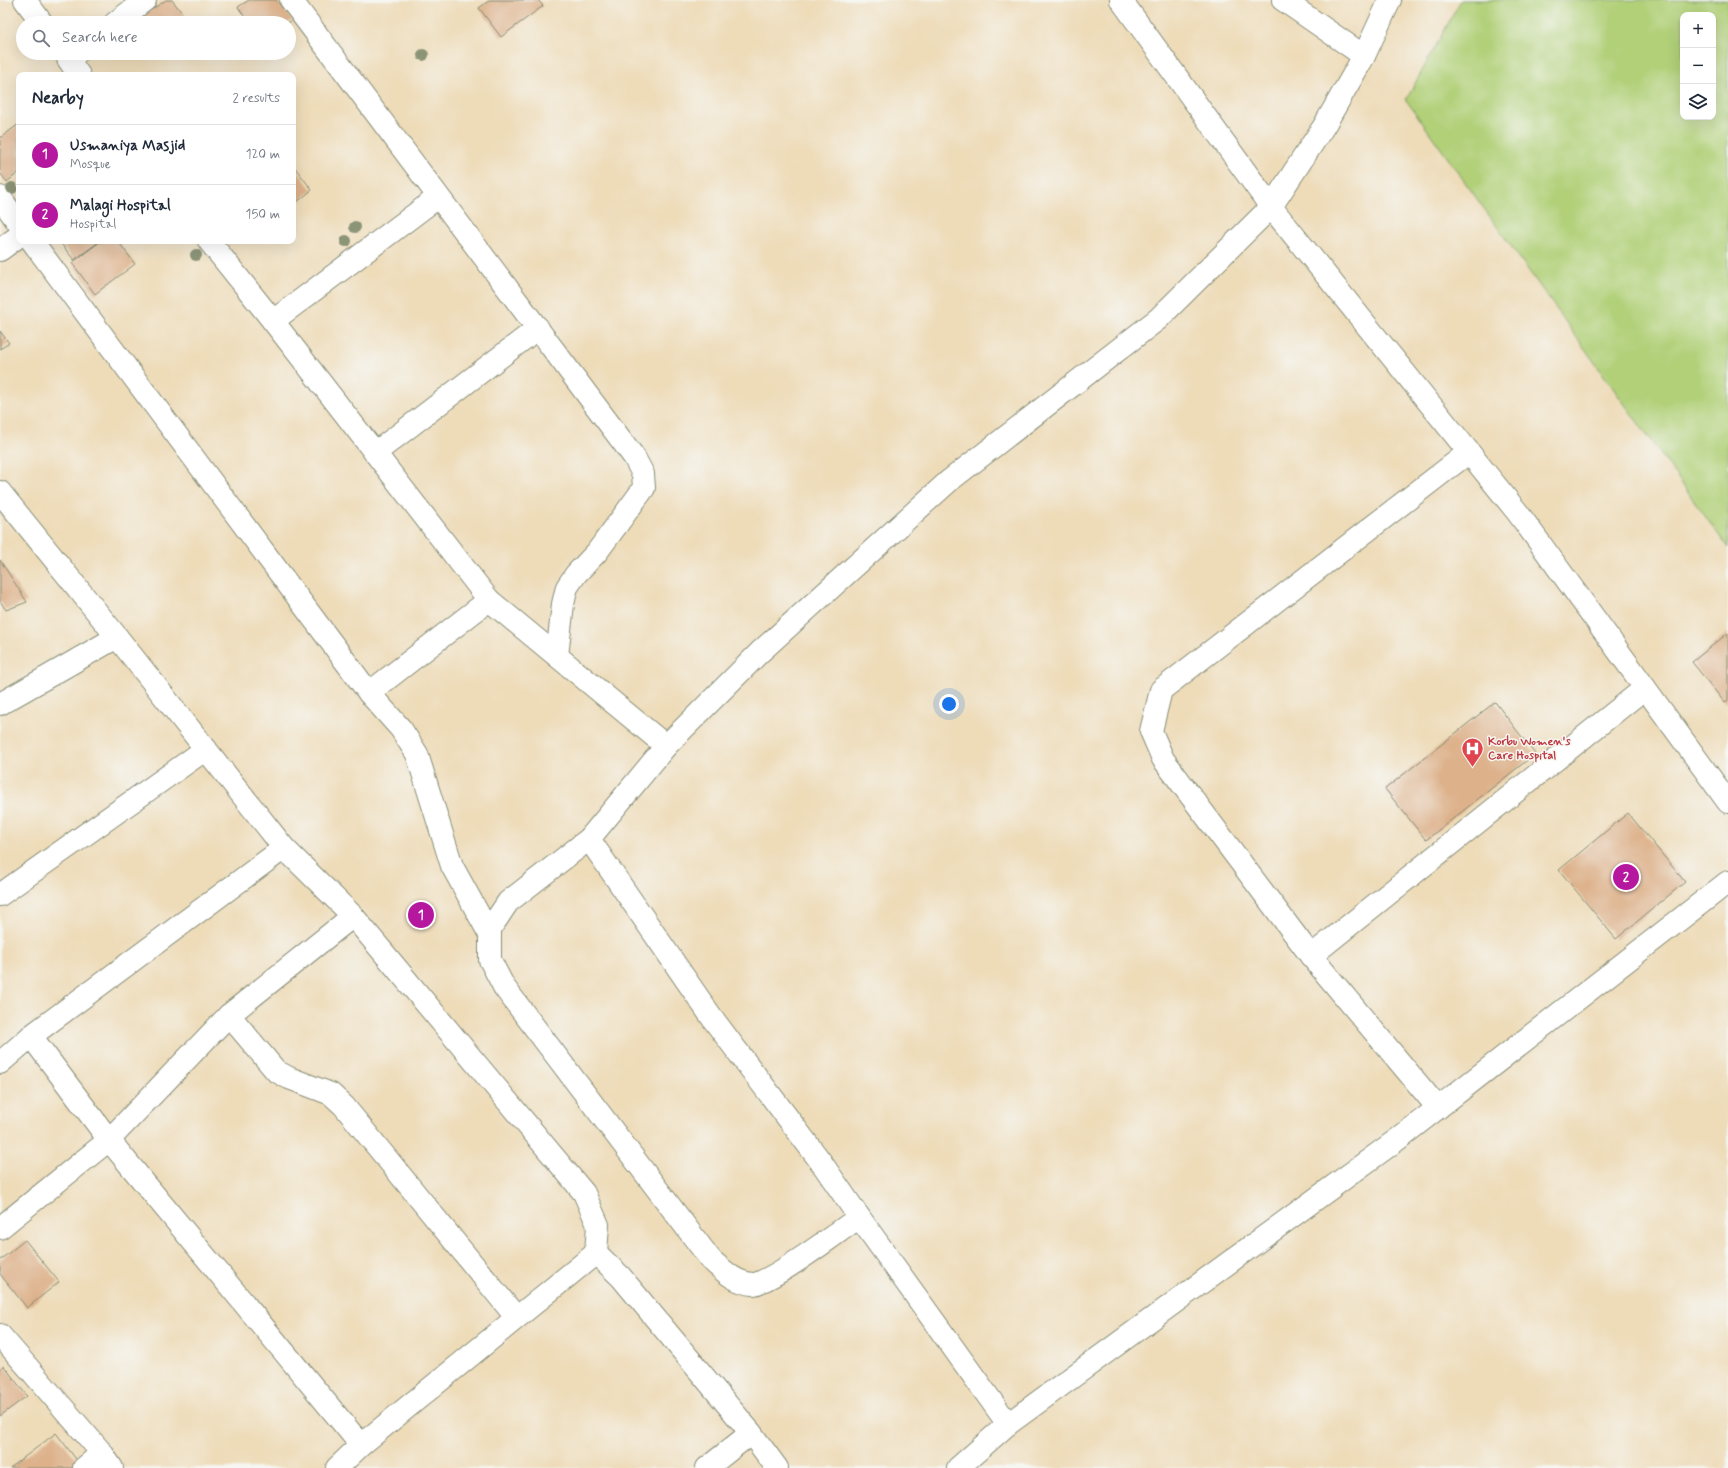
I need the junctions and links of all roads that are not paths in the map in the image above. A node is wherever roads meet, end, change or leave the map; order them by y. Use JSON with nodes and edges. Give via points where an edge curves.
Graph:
{"nodes":[{"id":1,"x":25,"y":0,"type":"edge"},
{"id":2,"x":145,"y":0,"type":"edge"},
{"id":3,"x":291,"y":0,"type":"edge"},
{"id":4,"x":1120,"y":0,"type":"edge"},
{"id":5,"x":1283,"y":0,"type":"edge"},
{"id":6,"x":1390,"y":0,"type":"edge"},
{"id":7,"x":37,"y":16,"type":"edge"},
{"id":8,"x":125,"y":16,"type":"edge"},
{"id":9,"x":1364,"y":56,"type":"junction"},
{"id":10,"x":438,"y":197,"type":"junction"},
{"id":11,"x":0,"y":198,"type":"edge"},
{"id":12,"x":1271,"y":207,"type":"junction"},
{"id":13,"x":16,"y":220,"type":"edge"},
{"id":14,"x":16,"y":238,"type":"edge"},
{"id":15,"x":34,"y":244,"type":"edge"},
{"id":16,"x":211,"y":244,"type":"edge"},
{"id":17,"x":0,"y":250,"type":"edge"},
{"id":18,"x":273,"y":321,"type":"junction"},
{"id":19,"x":538,"y":328,"type":"junction"},
{"id":20,"x":1468,"y":452,"type":"junction"},
{"id":21,"x":375,"y":453,"type":"junction"},
{"id":22,"x":0,"y":492,"type":"edge"},
{"id":23,"x":489,"y":600,"type":"junction"},
{"id":24,"x":117,"y":637,"type":"junction"},
{"id":25,"x":557,"y":656,"type":"junction"},
{"id":26,"x":1645,"y":688,"type":"junction"},
{"id":27,"x":369,"y":693,"type":"junction"},
{"id":28,"x":0,"y":704,"type":"edge"},
{"id":29,"x":666,"y":746,"type":"junction"},
{"id":30,"x":206,"y":750,"type":"junction"},
{"id":31,"x":1728,"y":802,"type":"edge"},
{"id":32,"x":590,"y":839,"type":"junction"},
{"id":33,"x":284,"y":848,"type":"junction"},
{"id":34,"x":1728,"y":882,"type":"edge"},
{"id":35,"x":0,"y":895,"type":"edge"},
{"id":36,"x":353,"y":916,"type":"junction"},
{"id":37,"x":490,"y":935,"type":"junction"},
{"id":38,"x":1311,"y":956,"type":"junction"},
{"id":39,"x":228,"y":1015,"type":"junction"},
{"id":40,"x":31,"y":1036,"type":"junction"},
{"id":41,"x":0,"y":1063,"type":"edge"},
{"id":42,"x":1438,"y":1108,"type":"junction"},
{"id":43,"x":109,"y":1140,"type":"junction"},
{"id":44,"x":859,"y":1217,"type":"junction"},
{"id":45,"x":0,"y":1228,"type":"edge"},
{"id":46,"x":596,"y":1253,"type":"junction"},
{"id":47,"x":516,"y":1317,"type":"junction"},
{"id":48,"x":0,"y":1335,"type":"edge"},
{"id":49,"x":1008,"y":1424,"type":"junction"},
{"id":50,"x":751,"y":1433,"type":"junction"},
{"id":51,"x":361,"y":1445,"type":"junction"},
{"id":52,"x":107,"y":1461,"type":"edge"},
{"id":53,"x":84,"y":1468,"type":"edge"},
{"id":54,"x":337,"y":1468,"type":"edge"},
{"id":55,"x":707,"y":1468,"type":"edge"},
{"id":56,"x":777,"y":1468,"type":"edge"},
{"id":57,"x":958,"y":1468,"type":"edge"}],
"edges":[{"from":1,"to":7,"type":"street"},
{"from":2,"to":8,"type":"street"},
{"from":3,"to":10,"type":"street"},
{"from":4,"to":12,"type":"street"},
{"from":5,"to":9,"type":"street"},
{"from":6,"to":9,"type":"street"},
{"from":9,"to":12,"type":"street","via":[[1324,126]]},
{"from":10,"to":18,"type":"street"},
{"from":10,"to":19,"type":"street"},
{"from":11,"to":13,"type":"street"},
{"from":12,"to":20,"type":"street"},
{"from":12,"to":29,"type":"street","via":[[1158,319],[949,481],[760,652]]},
{"from":14,"to":17,"type":"street"},
{"from":15,"to":27,"type":"street"},
{"from":16,"to":18,"type":"street"},
{"from":18,"to":21,"type":"street"},
{"from":19,"to":21,"type":"street"},
{"from":19,"to":25,"type":"street","via":[[634,457],[643,474],[644,488],[597,552],[567,587]]},
{"from":20,"to":26,"type":"street","via":[[1518,513]]},
{"from":20,"to":38,"type":"street","via":[[1161,690],[1151,731],[1163,759]]},
{"from":21,"to":23,"type":"street"},
{"from":22,"to":24,"type":"street"},
{"from":23,"to":25,"type":"street"},
{"from":23,"to":27,"type":"street"},
{"from":24,"to":28,"type":"street"},
{"from":24,"to":30,"type":"street"},
{"from":25,"to":29,"type":"street"},
{"from":26,"to":31,"type":"street"},
{"from":26,"to":38,"type":"street"},
{"from":27,"to":37,"type":"street","via":[[401,729],[417,754],[452,866]]},
{"from":29,"to":32,"type":"street"},
{"from":30,"to":33,"type":"street"},
{"from":30,"to":35,"type":"street"},
{"from":32,"to":37,"type":"street","via":[[508,902],[490,929]]},
{"from":32,"to":44,"type":"street","via":[[713,1018]]},
{"from":33,"to":36,"type":"street"},
{"from":33,"to":40,"type":"street"},
{"from":34,"to":42,"type":"street"},
{"from":36,"to":39,"type":"street"},
{"from":36,"to":46,"type":"street","via":[[584,1192],[598,1224]]},
{"from":37,"to":44,"type":"street","via":[[490,960],[504,987],[711,1260],[733,1279],[754,1284],[778,1273]]},
{"from":38,"to":42,"type":"street"},
{"from":39,"to":43,"type":"street"},
{"from":39,"to":47,"type":"street","via":[[276,1071],[331,1094],[344,1106]]},
{"from":40,"to":41,"type":"street"},
{"from":40,"to":43,"type":"street"},
{"from":42,"to":49,"type":"street"},
{"from":43,"to":45,"type":"street"},
{"from":43,"to":51,"type":"street"},
{"from":44,"to":49,"type":"street"},
{"from":46,"to":47,"type":"street"},
{"from":46,"to":50,"type":"street","via":[[620,1277]]},
{"from":47,"to":51,"type":"street"},
{"from":48,"to":52,"type":"street"},
{"from":49,"to":57,"type":"street"},
{"from":50,"to":55,"type":"street"},
{"from":50,"to":56,"type":"street"},
{"from":51,"to":54,"type":"street"},
{"from":52,"to":53,"type":"street"}]}
